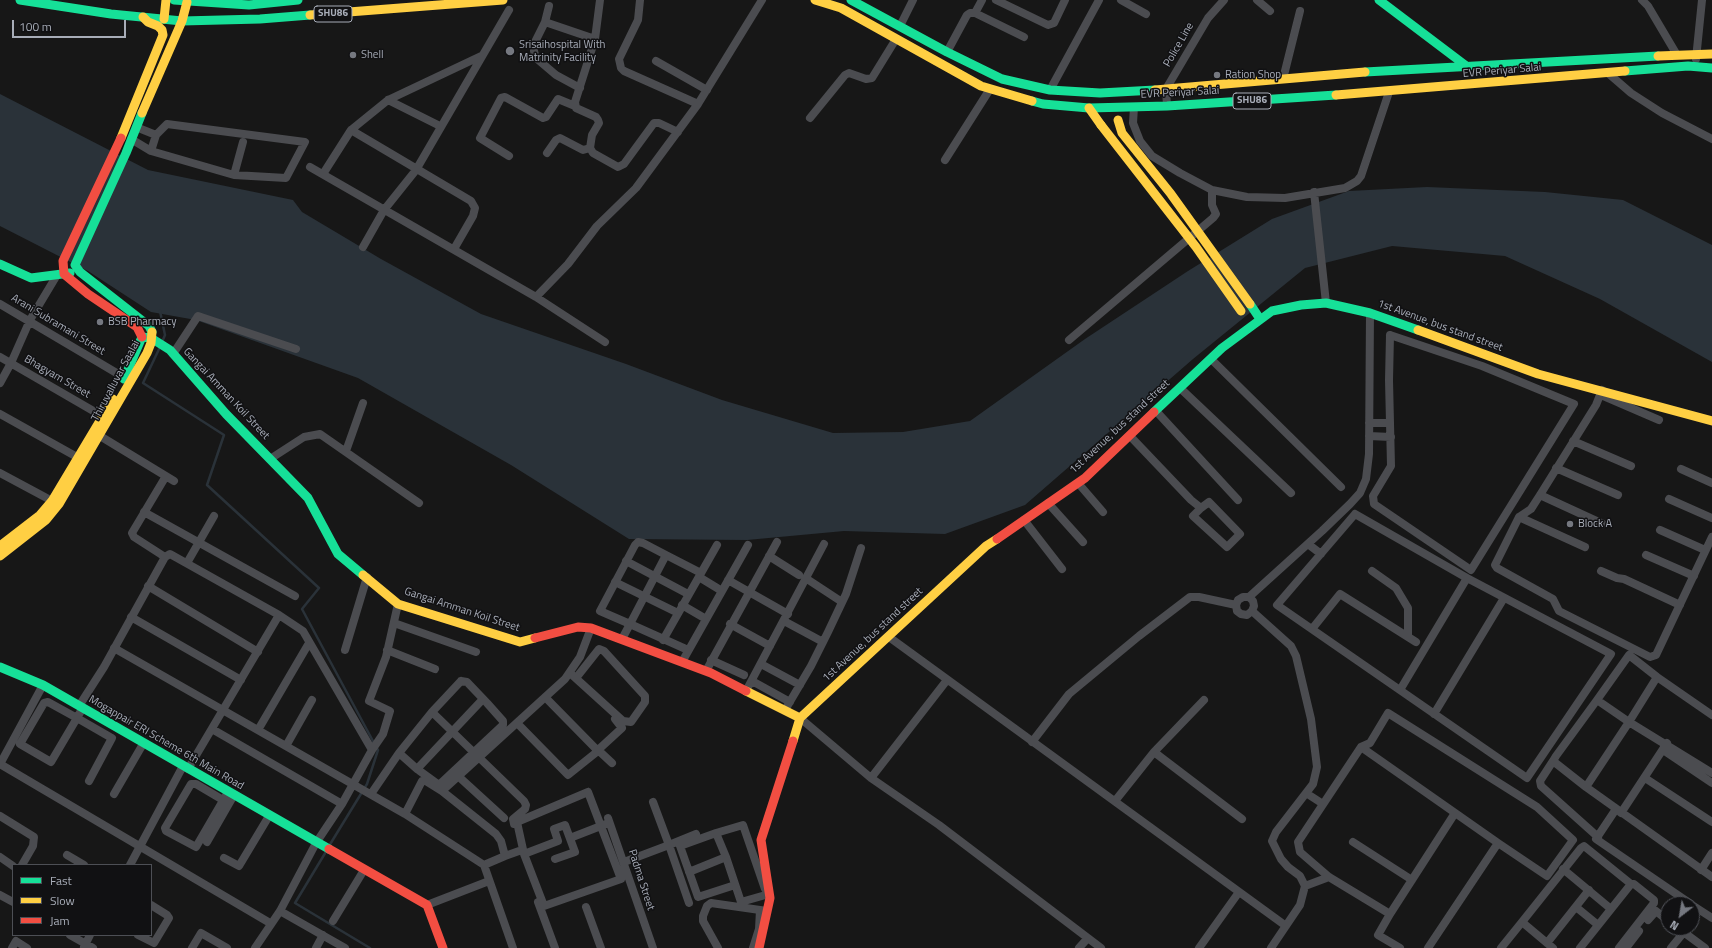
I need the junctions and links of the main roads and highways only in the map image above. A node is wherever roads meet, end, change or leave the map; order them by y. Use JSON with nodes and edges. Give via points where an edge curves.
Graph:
{"nodes":[{"id":1,"x":20,"y":0,"type":"edge"},
{"id":2,"x":166,"y":0,"type":"edge"},
{"id":3,"x":174,"y":0,"type":"edge"},
{"id":4,"x":298,"y":0,"type":"edge"},
{"id":5,"x":503,"y":0,"type":"edge"},
{"id":6,"x":815,"y":0,"type":"edge"},
{"id":7,"x":851,"y":0,"type":"edge"},
{"id":8,"x":1379,"y":0,"type":"edge"},
{"id":9,"x":187,"y":2,"type":"junction"},
{"id":10,"x":250,"y":2,"type":"edge"},
{"id":11,"x":143,"y":17,"type":"junction"},
{"id":12,"x":164,"y":19,"type":"junction"},
{"id":13,"x":182,"y":21,"type":"junction"},
{"id":14,"x":1712,"y":54,"type":"edge"},
{"id":15,"x":1465,"y":65,"type":"junction"},
{"id":16,"x":1712,"y":68,"type":"edge"},
{"id":17,"x":1345,"y":84,"type":"junction"},
{"id":18,"x":1119,"y":107,"type":"junction"},
{"id":19,"x":1089,"y":108,"type":"junction"},
{"id":20,"x":0,"y":264,"type":"edge"},
{"id":21,"x":78,"y":268,"type":"junction"},
{"id":22,"x":60,"y":274,"type":"junction"},
{"id":23,"x":1260,"y":319,"type":"junction"},
{"id":24,"x":1251,"y":325,"type":"junction"},
{"id":25,"x":151,"y":339,"type":"junction"},
{"id":26,"x":1712,"y":420,"type":"edge"},
{"id":27,"x":55,"y":502,"type":"junction"},
{"id":28,"x":2,"y":540,"type":"edge"},
{"id":29,"x":0,"y":556,"type":"edge"},
{"id":30,"x":0,"y":667,"type":"edge"},
{"id":31,"x":800,"y":718,"type":"junction"},
{"id":32,"x":443,"y":948,"type":"edge"},
{"id":33,"x":758,"y":948,"type":"edge"}],
"edges":[{"from":1,"to":11,"type":"main road","number":"SHU86"},
{"from":2,"to":12,"type":"main road"},
{"from":3,"to":9,"type":"main road"},
{"from":4,"to":10,"type":"main road"},
{"from":5,"to":13,"type":"main road","number":"SHU86","via":[[260,19]]},
{"from":6,"to":19,"type":"main road","name":"EVR Periyar Salai","number":"SHU86","via":[[841,8],[981,86],[1043,104]]},
{"from":7,"to":17,"type":"main road","name":"EVR Periyar Salai","number":"SHU86","via":[[946,52],[1002,79],[1050,90],[1100,93],[1283,79]]},
{"from":8,"to":15,"type":"main road"},
{"from":9,"to":10,"type":"main road"},
{"from":9,"to":13,"type":"main road"},
{"from":11,"to":12,"type":"main road","number":"SHU86"},
{"from":11,"to":22,"type":"main road","via":[[158,26],[163,35],[117,148]]},
{"from":12,"to":13,"type":"main road","number":"SHU86"},
{"from":13,"to":21,"type":"main road"},
{"from":14,"to":15,"type":"main road","name":"EVR Periyar Salai","number":"SHU86"},
{"from":15,"to":17,"type":"main road","name":"EVR Periyar Salai","number":"SHU86"},
{"from":16,"to":17,"type":"main road","name":"EVR Periyar Salai","number":"SHU86","via":[[1697,65],[1389,92]]},
{"from":17,"to":18,"type":"main road","name":"EVR Periyar Salai","number":"SHU86","via":[[1167,106]]},
{"from":18,"to":19,"type":"main road","name":"EVR Periyar Salai","number":"SHU86"},
{"from":18,"to":23,"type":"main road","bridge":true,"via":[[1118,120],[1122,133],[1171,194]]},
{"from":19,"to":24,"type":"main road","bridge":true,"via":[[1191,241]]},
{"from":20,"to":22,"type":"main road","via":[[31,278]]},
{"from":21,"to":22,"type":"main road"},
{"from":21,"to":25,"type":"main road","name":"Thiruvalluvar Saalai","via":[[149,326]]},
{"from":22,"to":25,"type":"main road"},
{"from":23,"to":24,"type":"main road","name":"1st Avenue, bus stand street"},
{"from":23,"to":26,"type":"main road","name":"1st Avenue, bus stand street","via":[[1272,311],[1326,303],[1370,313],[1538,374],[1601,393]]},
{"from":24,"to":31,"type":"main road","name":"1st Avenue, bus stand street","via":[[1078,483],[986,546]]},
{"from":25,"to":27,"type":"main road","name":"Thiruvalluvar Saalai","via":[[77,457]]},
{"from":25,"to":27,"type":"main road","name":"Thiruvalluvar Saalai","via":[[147,353],[100,436]]},
{"from":25,"to":31,"type":"main road","name":"Gangai Amman Koil Street","via":[[171,352],[226,414],[308,498],[338,554],[398,604],[520,642],[578,627],[591,628],[706,670]]},
{"from":27,"to":28,"type":"main road","name":"Thiruvalluvar Saalai"},
{"from":27,"to":29,"type":"main road","name":"Thiruvalluvar Saalai","via":[[46,520]]},
{"from":30,"to":32,"type":"main road","name":"Mogappair ERI Scheme 6th Main Road","via":[[43,685],[228,796],[269,816],[427,905]]},
{"from":31,"to":33,"type":"main road","name":"1st Avenue, bus stand street","via":[[761,840],[768,895]]}]}
